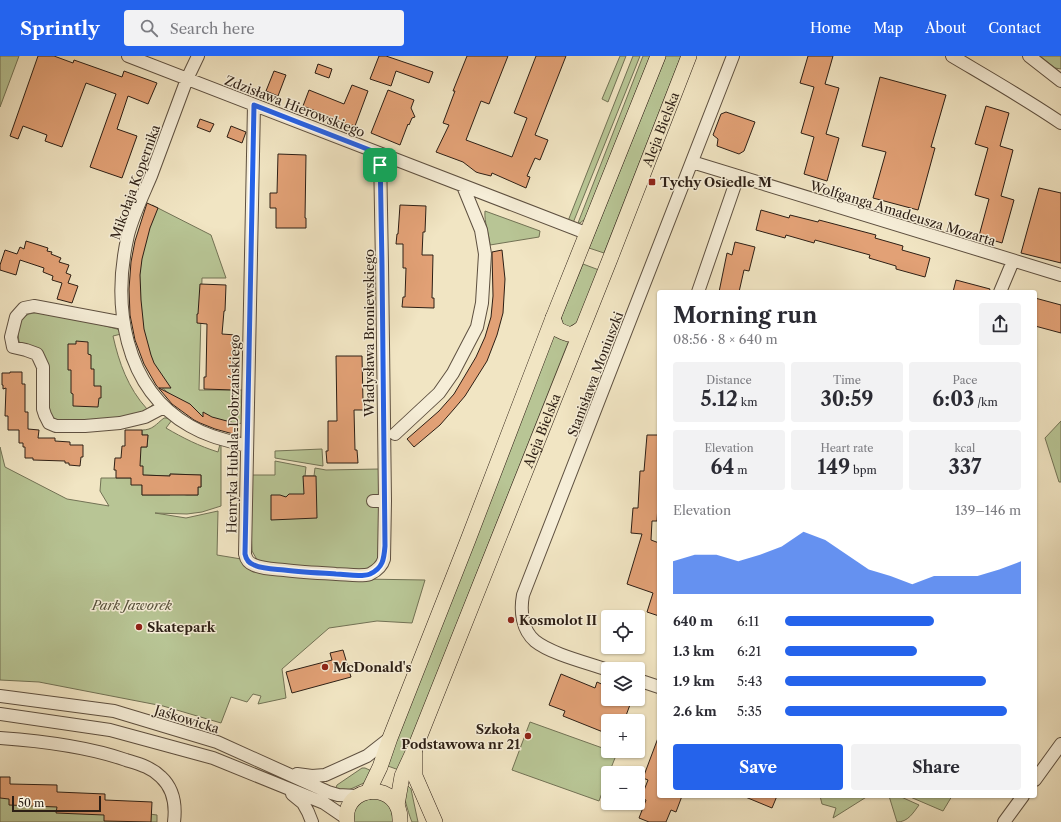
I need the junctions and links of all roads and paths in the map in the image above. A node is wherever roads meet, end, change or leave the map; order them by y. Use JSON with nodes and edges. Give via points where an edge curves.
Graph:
{"nodes":[{"id":1,"x":128,"y":56,"type":"edge"},
{"id":2,"x":198,"y":56,"type":"edge"},
{"id":3,"x":658,"y":56,"type":"edge"},
{"id":4,"x":689,"y":56,"type":"edge"},
{"id":5,"x":733,"y":56,"type":"edge"},
{"id":6,"x":1029,"y":56,"type":"edge"},
{"id":7,"x":955,"y":57,"type":"edge"},
{"id":8,"x":1056,"y":75,"type":"edge"},
{"id":9,"x":187,"y":79,"type":"junction"},
{"id":10,"x":1061,"y":81,"type":"edge"},
{"id":11,"x":254,"y":105,"type":"junction"},
{"id":12,"x":1061,"y":123,"type":"edge"},
{"id":13,"x":380,"y":154,"type":"junction"},
{"id":14,"x":692,"y":162,"type":"junction"},
{"id":15,"x":738,"y":176,"type":"junction"},
{"id":16,"x":463,"y":186,"type":"junction"},
{"id":17,"x":586,"y":233,"type":"junction"},
{"id":18,"x":1013,"y":261,"type":"junction"},
{"id":19,"x":1061,"y":275,"type":"edge"},
{"id":20,"x":699,"y":290,"type":"edge"},
{"id":21,"x":1001,"y":290,"type":"edge"},
{"id":22,"x":553,"y":318,"type":"junction"},
{"id":23,"x":124,"y":324,"type":"junction"},
{"id":24,"x":582,"y":328,"type":"junction"},
{"id":25,"x":164,"y":407,"type":"junction"},
{"id":26,"x":395,"y":434,"type":"dead end"},
{"id":27,"x":247,"y":446,"type":"junction"},
{"id":28,"x":379,"y":501,"type":"joint"},
{"id":29,"x":601,"y":668,"type":"edge"},
{"id":30,"x":645,"y":682,"type":"edge"},
{"id":31,"x":657,"y":686,"type":"edge"},
{"id":32,"x":0,"y":696,"type":"edge"},
{"id":33,"x":0,"y":714,"type":"edge"},
{"id":34,"x":0,"y":738,"type":"edge"},
{"id":35,"x":390,"y":738,"type":"junction"},
{"id":36,"x":1061,"y":744,"type":"edge"},
{"id":37,"x":415,"y":748,"type":"junction"},
{"id":38,"x":286,"y":773,"type":"junction"},
{"id":39,"x":1037,"y":775,"type":"edge"},
{"id":40,"x":283,"y":787,"type":"junction"},
{"id":41,"x":363,"y":794,"type":"junction"},
{"id":42,"x":1022,"y":798,"type":"edge"},
{"id":43,"x":401,"y":816,"type":"edge"},
{"id":44,"x":346,"y":820,"type":"edge"},
{"id":45,"x":174,"y":822,"type":"edge"},
{"id":46,"x":312,"y":822,"type":"edge"},
{"id":47,"x":435,"y":822,"type":"edge"},
{"id":48,"x":1004,"y":822,"type":"edge"}],
"edges":[{"from":1,"to":9,"type":"street","name":"Zdzisława Hierowskiego"},
{"from":2,"to":9,"type":"street","name":"Mikołaja Kopernika"},
{"from":3,"to":17,"type":"main road"},
{"from":4,"to":24,"type":"main road","name":"Aleja Bielska"},
{"from":5,"to":14,"type":"street","name":"Stanisława Moniuszki"},
{"from":6,"to":8,"type":"street"},
{"from":7,"to":12,"type":"street"},
{"from":8,"to":10,"type":"street"},
{"from":9,"to":11,"type":"street","name":"Zdzisława Hierowskiego"},
{"from":9,"to":23,"type":"street","name":"Mikołaja Kopernika","via":[[129,233],[122,265]]},
{"from":11,"to":13,"type":"street","name":"Zdzisława Hierowskiego"},
{"from":11,"to":27,"type":"street","name":"Henryka Hubala-Dobrzańskiego"},
{"from":13,"to":16,"type":"street","name":"Zdzisława Hierowskiego"},
{"from":13,"to":28,"type":"street","name":"Władysława Broniewskiego","via":[[382,265]]},
{"from":14,"to":15,"type":"street"},
{"from":14,"to":29,"type":"street","name":"Stanisława Moniuszki","via":[[521,605],[528,632],[536,641],[563,655]]},
{"from":15,"to":18,"type":"street","name":"Wolfganga Amadeusza Mozarta"},
{"from":15,"to":20,"type":"street"},
{"from":16,"to":17,"type":"street","name":"Zdzisława Hierowskiego"},
{"from":16,"to":26,"type":"street","via":[[481,230],[484,254],[482,303],[477,327],[453,373],[439,393]]},
{"from":17,"to":22,"type":"main road"},
{"from":18,"to":19,"type":"street","name":"Wolfganga Amadeusza Mozarta"},
{"from":18,"to":21,"type":"street"},
{"from":22,"to":24,"type":"main road","via":[[557,329],[567,334],[574,334]]},
{"from":22,"to":35,"type":"main road"},
{"from":23,"to":25,"type":"street","name":"Mikołaja Kopernika","via":[[136,368],[142,380]]},
{"from":23,"to":25,"type":"street","via":[[34,306],[24,308],[16,317],[11,337],[13,347],[36,354],[43,367],[43,409],[49,423],[56,426],[120,423],[145,417]]},
{"from":24,"to":37,"type":"main road","name":"Aleja Bielska"},
{"from":25,"to":27,"type":"street","name":"Mikołaja Kopernika","via":[[205,434]]},
{"from":27,"to":28,"type":"street","name":"Henryka Hubala-Dobrzańskiego","via":[[245,554],[248,562],[253,565],[338,574],[369,574],[379,568],[384,559],[385,546]]},
{"from":30,"to":31,"type":"street"},
{"from":32,"to":38,"type":"street","name":"Jaśkowicka","via":[[114,711],[217,742]]},
{"from":33,"to":40,"type":"street","via":[[110,730],[213,758]]},
{"from":34,"to":45,"type":"street","via":[[77,747],[146,766],[161,776],[174,797]]},
{"from":35,"to":38,"type":"street","via":[[367,756],[325,774],[312,776]]},
{"from":35,"to":41,"type":"main road","via":[[380,767]]},
{"from":36,"to":39,"type":"street"},
{"from":37,"to":43,"type":"main road","name":"Aleja Bielska","via":[[402,776]]},
{"from":37,"to":47,"type":"main road","via":[[415,776]]},
{"from":38,"to":41,"type":"street","name":"Jaśkowicka","via":[[338,795]]},
{"from":40,"to":44,"type":"street","via":[[324,803]]},
{"from":40,"to":46,"type":"street","via":[[303,803]]},
{"from":41,"to":43,"type":"main road","via":[[376,791],[392,798]]},
{"from":41,"to":44,"type":"main road","via":[[351,802]]},
{"from":42,"to":48,"type":"street"}]}
